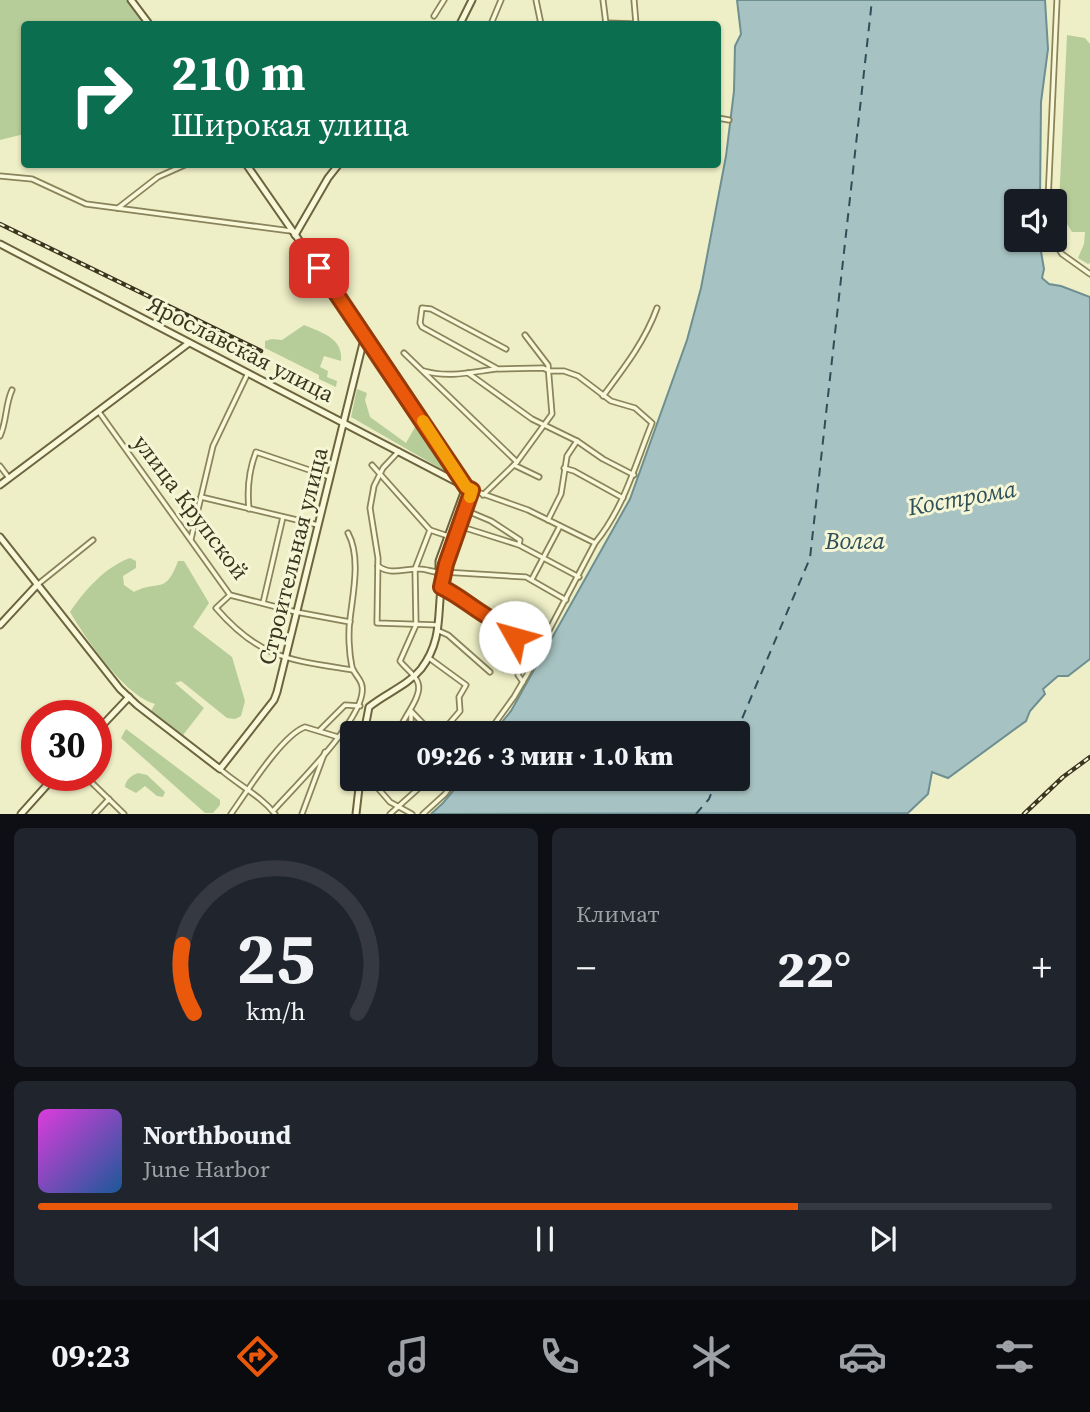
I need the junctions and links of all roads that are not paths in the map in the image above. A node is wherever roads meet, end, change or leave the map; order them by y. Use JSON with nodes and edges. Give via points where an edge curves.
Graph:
{"nodes":[{"id":1,"x":131,"y":0,"type":"edge"},
{"id":2,"x":444,"y":0,"type":"edge"},
{"id":3,"x":472,"y":0,"type":"edge"},
{"id":4,"x":501,"y":0,"type":"edge"},
{"id":5,"x":536,"y":0,"type":"edge"},
{"id":6,"x":603,"y":0,"type":"edge"},
{"id":7,"x":634,"y":0,"type":"edge"},
{"id":8,"x":1057,"y":0,"type":"edge"},
{"id":9,"x":434,"y":16,"type":"dead end"},
{"id":10,"x":147,"y":21,"type":"edge"},
{"id":11,"x":462,"y":21,"type":"edge"},
{"id":12,"x":492,"y":21,"type":"edge"},
{"id":13,"x":540,"y":21,"type":"edge"},
{"id":14,"x":606,"y":21,"type":"edge"},
{"id":15,"x":636,"y":21,"type":"edge"},
{"id":16,"x":721,"y":119,"type":"edge"},
{"id":17,"x":729,"y":120,"type":"dead end"},
{"id":18,"x":178,"y":168,"type":"edge"},
{"id":19,"x":249,"y":168,"type":"edge"},
{"id":20,"x":336,"y":168,"type":"edge"},
{"id":21,"x":0,"y":176,"type":"edge"},
{"id":22,"x":1049,"y":189,"type":"edge"},
{"id":23,"x":118,"y":208,"type":"junction"},
{"id":24,"x":294,"y":233,"type":"junction"},
{"id":25,"x":0,"y":244,"type":"edge"},
{"id":26,"x":1061,"y":252,"type":"edge"},
{"id":27,"x":1090,"y":274,"type":"edge"},
{"id":28,"x":657,"y":308,"type":"dead end"},
{"id":29,"x":365,"y":335,"type":"junction"},
{"id":30,"x":524,"y":335,"type":"dead end"},
{"id":31,"x":189,"y":343,"type":"junction"},
{"id":32,"x":506,"y":349,"type":"dead end"},
{"id":33,"x":404,"y":353,"type":"dead end"},
{"id":34,"x":498,"y":369,"type":"junction"},
{"id":35,"x":422,"y":370,"type":"junction"},
{"id":36,"x":550,"y":372,"type":"junction"},
{"id":37,"x":248,"y":373,"type":"junction"},
{"id":38,"x":468,"y":373,"type":"junction"},
{"id":39,"x":12,"y":390,"type":"dead end"},
{"id":40,"x":603,"y":396,"type":"junction"},
{"id":41,"x":99,"y":412,"type":"junction"},
{"id":42,"x":344,"y":422,"type":"junction"},
{"id":43,"x":546,"y":425,"type":"junction"},
{"id":44,"x":0,"y":436,"type":"edge"},
{"id":45,"x":577,"y":441,"type":"junction"},
{"id":46,"x":399,"y":451,"type":"junction"},
{"id":47,"x":516,"y":464,"type":"junction"},
{"id":48,"x":372,"y":465,"type":"dead end"},
{"id":49,"x":0,"y":466,"type":"edge"},
{"id":50,"x":454,"y":466,"type":"junction"},
{"id":51,"x":564,"y":468,"type":"junction"},
{"id":52,"x":380,"y":474,"type":"junction"},
{"id":53,"x":444,"y":475,"type":"junction"},
{"id":54,"x":634,"y":475,"type":"junction"},
{"id":55,"x":330,"y":477,"type":"junction"},
{"id":56,"x":539,"y":477,"type":"dead end"},
{"id":57,"x":9,"y":478,"type":"junction"},
{"id":58,"x":0,"y":485,"type":"edge"},
{"id":59,"x":469,"y":488,"type":"junction"},
{"id":60,"x":483,"y":495,"type":"junction"},
{"id":61,"x":201,"y":497,"type":"junction"},
{"id":62,"x":623,"y":498,"type":"junction"},
{"id":63,"x":249,"y":509,"type":"junction"},
{"id":64,"x":465,"y":510,"type":"junction"},
{"id":65,"x":284,"y":517,"type":"junction"},
{"id":66,"x":548,"y":520,"type":"junction"},
{"id":67,"x":318,"y":525,"type":"junction"},
{"id":68,"x":459,"y":526,"type":"junction"},
{"id":69,"x":560,"y":526,"type":"junction"},
{"id":70,"x":430,"y":530,"type":"junction"},
{"id":71,"x":348,"y":533,"type":"dead end"},
{"id":72,"x":448,"y":536,"type":"junction"},
{"id":73,"x":0,"y":537,"type":"edge"},
{"id":74,"x":191,"y":539,"type":"junction"},
{"id":75,"x":93,"y":540,"type":"dead end"},
{"id":76,"x":595,"y":543,"type":"junction"},
{"id":77,"x":519,"y":545,"type":"junction"},
{"id":78,"x":545,"y":558,"type":"junction"},
{"id":79,"x":378,"y":566,"type":"junction"},
{"id":80,"x":415,"y":569,"type":"junction"},
{"id":81,"x":441,"y":572,"type":"junction"},
{"id":82,"x":579,"y":577,"type":"junction"},
{"id":83,"x":532,"y":579,"type":"junction"},
{"id":84,"x":37,"y":585,"type":"junction"},
{"id":85,"x":441,"y":587,"type":"junction"},
{"id":86,"x":230,"y":595,"type":"junction"},
{"id":87,"x":566,"y":600,"type":"junction"},
{"id":88,"x":263,"y":603,"type":"junction"},
{"id":89,"x":296,"y":612,"type":"junction"},
{"id":90,"x":349,"y":622,"type":"junction"},
{"id":91,"x":0,"y":625,"type":"edge"},
{"id":92,"x":416,"y":625,"type":"junction"},
{"id":93,"x":439,"y":628,"type":"junction"},
{"id":94,"x":285,"y":658,"type":"junction"},
{"id":95,"x":429,"y":658,"type":"junction"},
{"id":96,"x":353,"y":670,"type":"junction"},
{"id":97,"x":490,"y":673,"type":"dead end"},
{"id":98,"x":414,"y":676,"type":"junction"},
{"id":99,"x":523,"y":682,"type":"junction"},
{"id":100,"x":466,"y":685,"type":"junction"},
{"id":101,"x":471,"y":689,"type":"dead end"},
{"id":102,"x":129,"y":697,"type":"junction"},
{"id":103,"x":360,"y":704,"type":"junction"},
{"id":104,"x":369,"y":707,"type":"junction"},
{"id":105,"x":411,"y":711,"type":"junction"},
{"id":106,"x":112,"y":715,"type":"edge"},
{"id":107,"x":366,"y":721,"type":"edge"},
{"id":108,"x":405,"y":721,"type":"edge"},
{"id":109,"x":411,"y":721,"type":"edge"},
{"id":110,"x":421,"y":721,"type":"edge"},
{"id":111,"x":451,"y":721,"type":"edge"},
{"id":112,"x":496,"y":721,"type":"edge"},
{"id":113,"x":319,"y":731,"type":"junction"},
{"id":114,"x":338,"y":737,"type":"junction"},
{"id":115,"x":326,"y":750,"type":"junction"},
{"id":116,"x":220,"y":769,"type":"junction"},
{"id":117,"x":42,"y":791,"type":"edge"},
{"id":118,"x":101,"y":791,"type":"edge"},
{"id":119,"x":247,"y":791,"type":"junction"},
{"id":120,"x":359,"y":791,"type":"edge"},
{"id":121,"x":380,"y":791,"type":"edge"},
{"id":122,"x":414,"y":791,"type":"edge"},
{"id":123,"x":447,"y":791,"type":"edge"},
{"id":124,"x":109,"y":799,"type":"junction"},
{"id":125,"x":397,"y":805,"type":"junction"},
{"id":126,"x":274,"y":812,"type":"edge"},
{"id":127,"x":21,"y":814,"type":"edge"},
{"id":128,"x":95,"y":814,"type":"edge"},
{"id":129,"x":124,"y":814,"type":"edge"},
{"id":130,"x":231,"y":814,"type":"edge"},
{"id":131,"x":302,"y":814,"type":"edge"},
{"id":132,"x":356,"y":814,"type":"edge"},
{"id":133,"x":390,"y":814,"type":"edge"},
{"id":134,"x":411,"y":814,"type":"edge"},
{"id":135,"x":423,"y":814,"type":"edge"}],
"edges":[{"from":1,"to":10,"type":"street"},
{"from":2,"to":9,"type":"street"},
{"from":3,"to":11,"type":"street"},
{"from":4,"to":12,"type":"street"},
{"from":5,"to":13,"type":"street"},
{"from":6,"to":14,"type":"street"},
{"from":7,"to":15,"type":"street"},
{"from":8,"to":22,"type":"street"},
{"from":16,"to":17,"type":"street"},
{"from":18,"to":23,"type":"street","via":[[158,177]]},
{"from":19,"to":24,"type":"street"},
{"from":20,"to":24,"type":"street"},
{"from":21,"to":23,"type":"street","via":[[32,179],[82,203]]},
{"from":23,"to":24,"type":"street"},
{"from":24,"to":29,"type":"street"},
{"from":25,"to":31,"type":"street","name":"Ярославская улица"},
{"from":26,"to":27,"type":"street"},
{"from":28,"to":40,"type":"street","via":[[643,339]]},
{"from":29,"to":42,"type":"street","name":"Строительная улица"},
{"from":29,"to":50,"type":"street"},
{"from":30,"to":36,"type":"street","via":[[546,360]]},
{"from":31,"to":37,"type":"street","name":"Ярославская улица"},
{"from":31,"to":41,"type":"street"},
{"from":32,"to":34,"type":"street","via":[[422,308],[422,327]]},
{"from":33,"to":35,"type":"street"},
{"from":34,"to":36,"type":"street","via":[[543,368]]},
{"from":34,"to":38,"type":"street"},
{"from":35,"to":38,"type":"street"},
{"from":35,"to":47,"type":"street"},
{"from":36,"to":40,"type":"street","via":[[578,376]]},
{"from":36,"to":43,"type":"street","via":[[552,414]]},
{"from":37,"to":42,"type":"street","name":"Ярославская улица"},
{"from":37,"to":61,"type":"street","via":[[213,446]]},
{"from":38,"to":43,"type":"street"},
{"from":39,"to":44,"type":"street"},
{"from":40,"to":54,"type":"street","via":[[635,408],[652,423]]},
{"from":41,"to":57,"type":"street"},
{"from":41,"to":74,"type":"street","name":"улица Крупской"},
{"from":42,"to":46,"type":"street","name":"Ярославская улица"},
{"from":42,"to":55,"type":"street","name":"Строительная улица"},
{"from":43,"to":45,"type":"street"},
{"from":43,"to":47,"type":"street"},
{"from":45,"to":51,"type":"street"},
{"from":45,"to":54,"type":"street"},
{"from":46,"to":52,"type":"street"},
{"from":46,"to":53,"type":"street","name":"Ярославская улица"},
{"from":47,"to":56,"type":"street"},
{"from":47,"to":60,"type":"street"},
{"from":48,"to":52,"type":"street"},
{"from":49,"to":57,"type":"street"},
{"from":50,"to":53,"type":"street","via":[[452,473]]},
{"from":50,"to":59,"type":"street"},
{"from":51,"to":62,"type":"street"},
{"from":51,"to":66,"type":"street","via":[[561,494]]},
{"from":52,"to":70,"type":"street"},
{"from":52,"to":79,"type":"street","via":[[370,508]]},
{"from":53,"to":59,"type":"street","name":"Ярославская улица"},
{"from":54,"to":62,"type":"street"},
{"from":55,"to":63,"type":"street","via":[[256,452],[247,492]]},
{"from":55,"to":67,"type":"street","name":"Строительная улица"},
{"from":57,"to":58,"type":"street"},
{"from":59,"to":60,"type":"street"},
{"from":59,"to":64,"type":"street"},
{"from":59,"to":72,"type":"street"},
{"from":60,"to":66,"type":"street"},
{"from":61,"to":63,"type":"street"},
{"from":61,"to":74,"type":"street"},
{"from":62,"to":76,"type":"street"},
{"from":63,"to":65,"type":"street"},
{"from":64,"to":68,"type":"street"},
{"from":64,"to":77,"type":"street","via":[[504,528],[520,540]]},
{"from":65,"to":67,"type":"street"},
{"from":65,"to":88,"type":"street"},
{"from":66,"to":69,"type":"street"},
{"from":67,"to":89,"type":"street","name":"Строительная улица"},
{"from":68,"to":77,"type":"street"},
{"from":68,"to":81,"type":"street"},
{"from":69,"to":76,"type":"street"},
{"from":69,"to":78,"type":"street"},
{"from":70,"to":72,"type":"street"},
{"from":70,"to":80,"type":"street"},
{"from":71,"to":90,"type":"street","via":[[354,560]]},
{"from":72,"to":81,"type":"street","via":[[439,561]]},
{"from":73,"to":84,"type":"street"},
{"from":74,"to":86,"type":"street","name":"улица Крупской"},
{"from":75,"to":84,"type":"street"},
{"from":76,"to":82,"type":"street"},
{"from":77,"to":78,"type":"street"},
{"from":78,"to":82,"type":"street"},
{"from":78,"to":83,"type":"street"},
{"from":79,"to":80,"type":"street","via":[[386,571]]},
{"from":79,"to":92,"type":"street","via":[[377,623]]},
{"from":80,"to":81,"type":"street"},
{"from":80,"to":92,"type":"street"},
{"from":81,"to":83,"type":"street"},
{"from":81,"to":85,"type":"street"},
{"from":82,"to":87,"type":"street"},
{"from":83,"to":87,"type":"street"},
{"from":84,"to":91,"type":"street"},
{"from":84,"to":102,"type":"street"},
{"from":85,"to":93,"type":"street"},
{"from":85,"to":99,"type":"street","via":[[514,631],[523,660],[518,675]]},
{"from":86,"to":88,"type":"street","name":"улица Крупской"},
{"from":86,"to":94,"type":"street","via":[[216,608],[245,638]]},
{"from":87,"to":99,"type":"street"},
{"from":88,"to":89,"type":"street","name":"улица Крупской"},
{"from":89,"to":90,"type":"street","name":"улица Крупской"},
{"from":89,"to":94,"type":"street","name":"Строительная улица"},
{"from":90,"to":96,"type":"street"},
{"from":92,"to":93,"type":"street"},
{"from":92,"to":98,"type":"street","via":[[400,661]]},
{"from":93,"to":95,"type":"street"},
{"from":93,"to":97,"type":"street"},
{"from":94,"to":96,"type":"street"},
{"from":94,"to":116,"type":"street","name":"Строительная улица","via":[[274,700]]},
{"from":95,"to":98,"type":"street"},
{"from":95,"to":100,"type":"street"},
{"from":96,"to":103,"type":"street","via":[[362,685]]},
{"from":98,"to":104,"type":"street"},
{"from":98,"to":105,"type":"street","via":[[419,689]]},
{"from":99,"to":112,"type":"street"},
{"from":100,"to":101,"type":"street"},
{"from":100,"to":111,"type":"street","via":[[459,697],[460,711]]},
{"from":102,"to":106,"type":"street"},
{"from":102,"to":116,"type":"street"},
{"from":103,"to":104,"type":"street"},
{"from":103,"to":113,"type":"street","via":[[345,705]]},
{"from":103,"to":114,"type":"street"},
{"from":104,"to":107,"type":"street"},
{"from":105,"to":108,"type":"street"},
{"from":105,"to":109,"type":"street"},
{"from":105,"to":110,"type":"street"},
{"from":113,"to":114,"type":"street"},
{"from":113,"to":119,"type":"street","via":[[305,727],[293,734]]},
{"from":114,"to":115,"type":"street"},
{"from":115,"to":126,"type":"street"},
{"from":115,"to":131,"type":"street"},
{"from":116,"to":119,"type":"street"},
{"from":117,"to":127,"type":"street"},
{"from":118,"to":124,"type":"street"},
{"from":119,"to":126,"type":"street"},
{"from":119,"to":130,"type":"street"},
{"from":120,"to":132,"type":"street"},
{"from":121,"to":125,"type":"street"},
{"from":122,"to":125,"type":"street"},
{"from":123,"to":135,"type":"street"},
{"from":124,"to":128,"type":"street"},
{"from":124,"to":129,"type":"street"},
{"from":125,"to":133,"type":"street"},
{"from":125,"to":134,"type":"street"}]}
